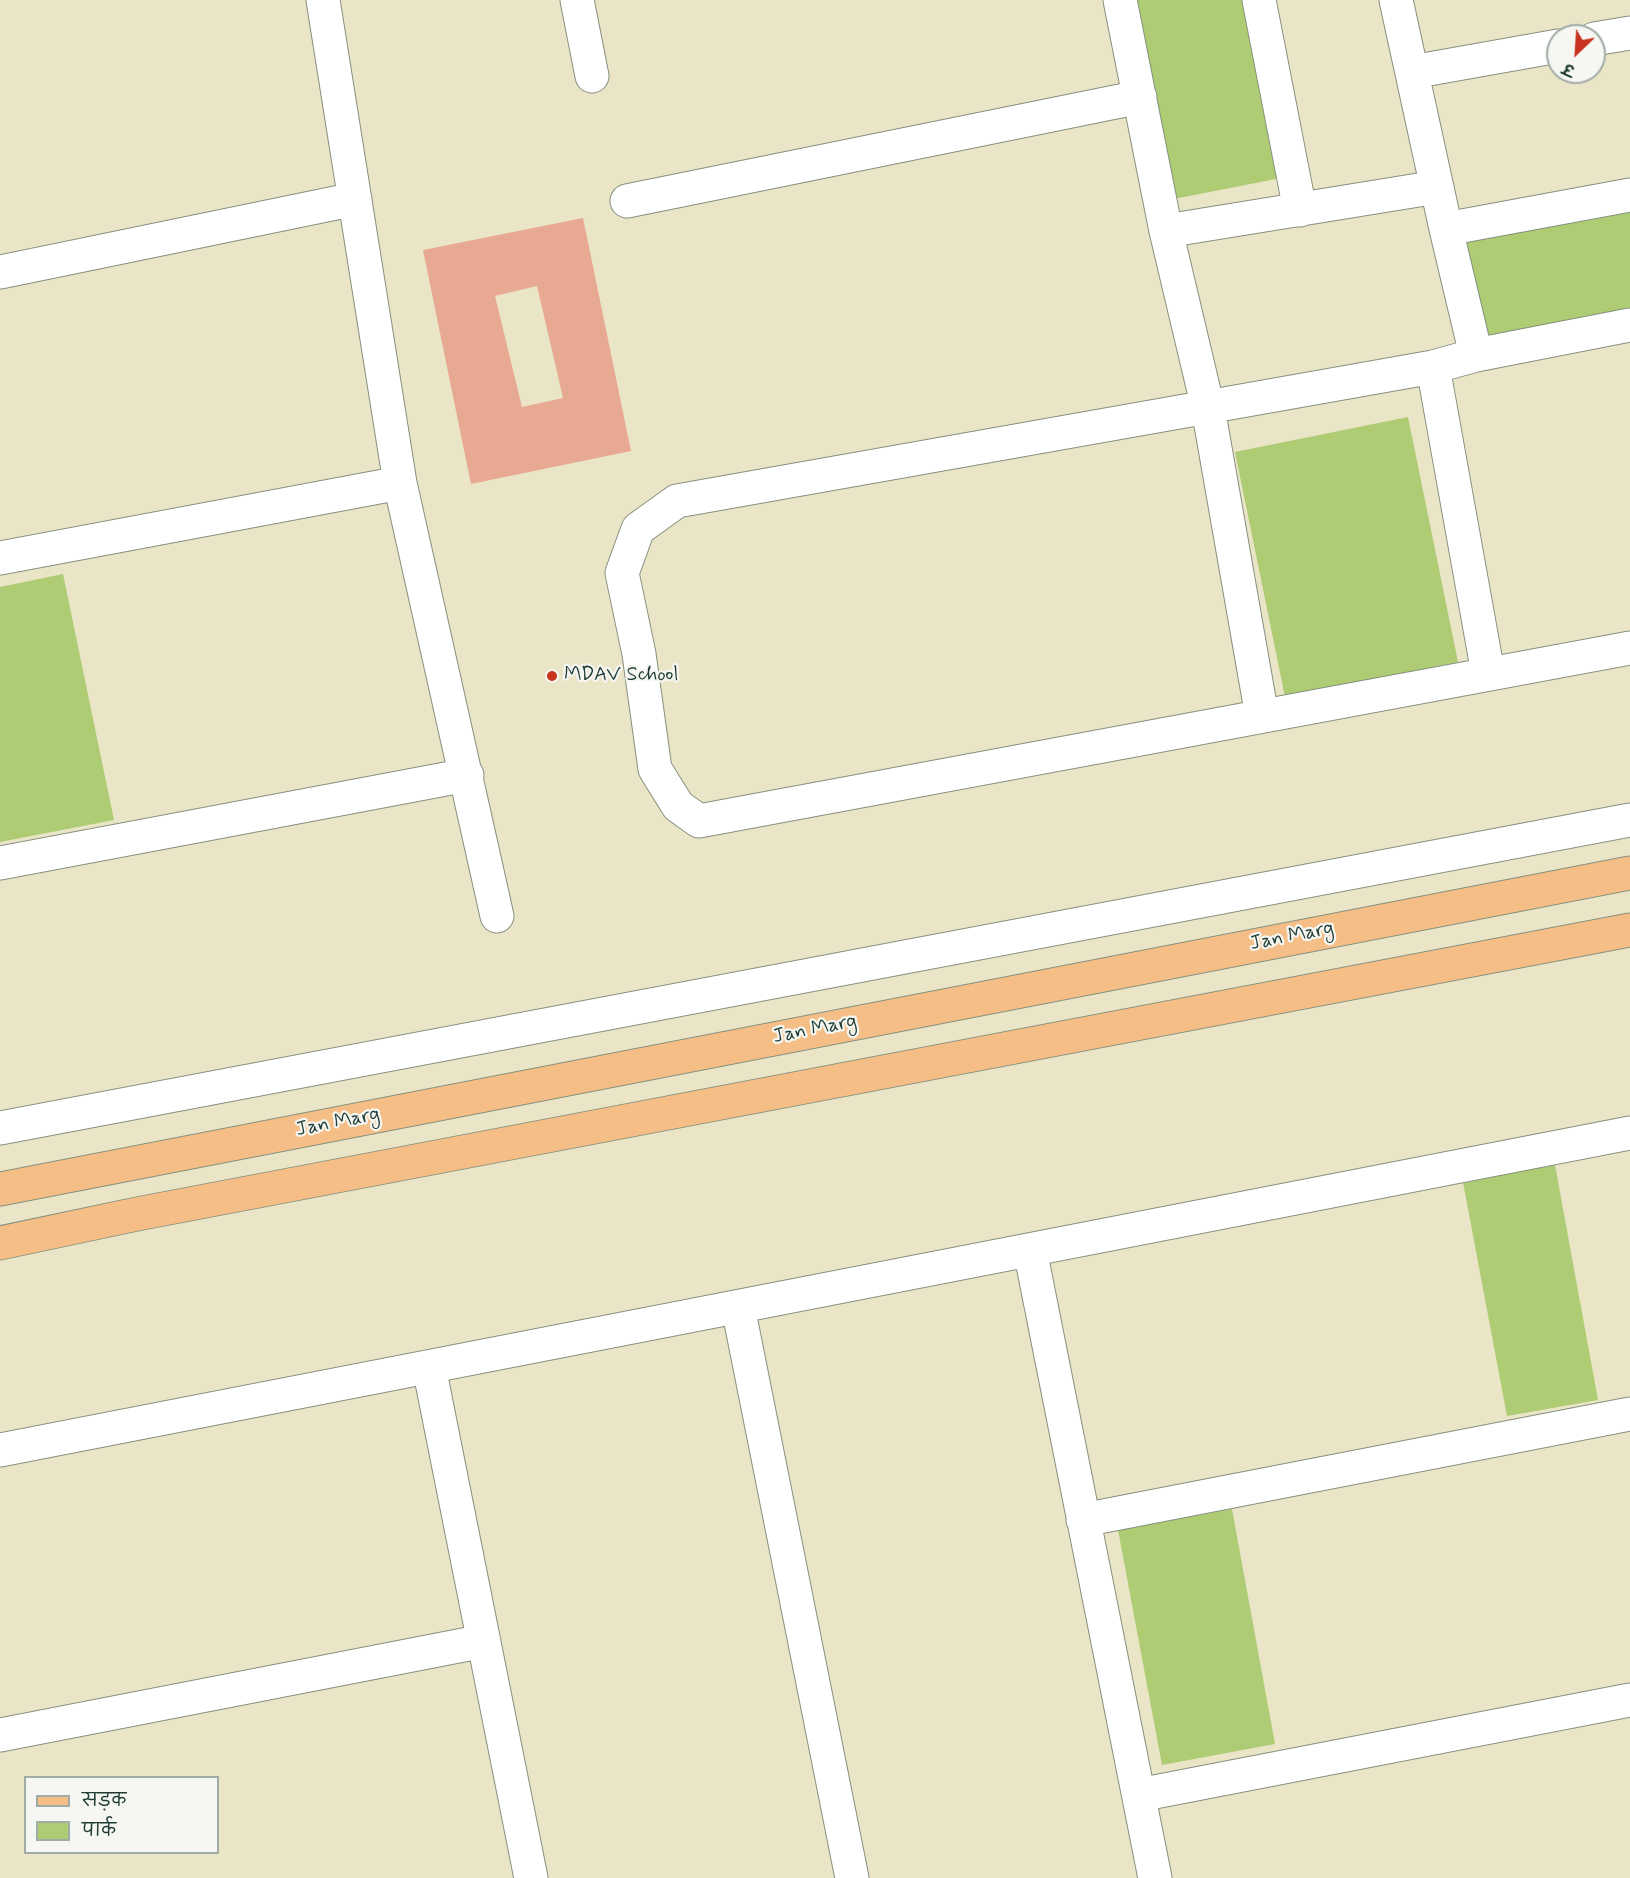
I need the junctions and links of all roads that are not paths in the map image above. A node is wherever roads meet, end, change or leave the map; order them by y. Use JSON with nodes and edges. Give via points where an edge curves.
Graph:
{"nodes":[{"id":1,"x":323,"y":0,"type":"edge"},
{"id":2,"x":577,"y":0,"type":"edge"},
{"id":3,"x":1120,"y":0,"type":"edge"},
{"id":4,"x":1259,"y":0,"type":"edge"},
{"id":5,"x":1396,"y":0,"type":"edge"},
{"id":6,"x":1630,"y":33,"type":"edge"},
{"id":7,"x":1606,"y":37,"type":"edge"},
{"id":8,"x":1546,"y":48,"type":"edge"},
{"id":9,"x":1412,"y":72,"type":"junction"},
{"id":10,"x":592,"y":76,"type":"dead end"},
{"id":11,"x":1140,"y":97,"type":"junction"},
{"id":12,"x":1437,"y":187,"type":"junction"},
{"id":13,"x":1630,"y":195,"type":"edge"},
{"id":14,"x":355,"y":199,"type":"junction"},
{"id":15,"x":627,"y":201,"type":"dead end"},
{"id":16,"x":1300,"y":210,"type":"junction"},
{"id":17,"x":1446,"y":229,"type":"junction"},
{"id":18,"x":1166,"y":231,"type":"junction"},
{"id":19,"x":0,"y":272,"type":"edge"},
{"id":20,"x":1630,"y":325,"type":"edge"},
{"id":21,"x":1476,"y":355,"type":"junction"},
{"id":22,"x":1433,"y":367,"type":"junction"},
{"id":23,"x":1208,"y":408,"type":"junction"},
{"id":24,"x":400,"y":483,"type":"junction"},
{"id":25,"x":0,"y":558,"type":"edge"},
{"id":26,"x":1630,"y":648,"type":"edge"},
{"id":27,"x":1488,"y":674,"type":"junction"},
{"id":28,"x":1262,"y":716,"type":"junction"},
{"id":29,"x":467,"y":775,"type":"junction"},
{"id":30,"x":1630,"y":820,"type":"edge"},
{"id":31,"x":0,"y":863,"type":"edge"},
{"id":32,"x":1630,"y":873,"type":"edge"},
{"id":33,"x":497,"y":916,"type":"dead end"},
{"id":34,"x":1630,"y":930,"type":"edge"},
{"id":35,"x":0,"y":1128,"type":"edge"},
{"id":36,"x":1630,"y":1133,"type":"edge"},
{"id":37,"x":0,"y":1189,"type":"edge"},
{"id":38,"x":0,"y":1243,"type":"edge"},
{"id":39,"x":1030,"y":1250,"type":"junction"},
{"id":40,"x":738,"y":1306,"type":"junction"},
{"id":41,"x":429,"y":1367,"type":"junction"},
{"id":42,"x":1630,"y":1414,"type":"edge"},
{"id":43,"x":0,"y":1450,"type":"edge"},
{"id":44,"x":1083,"y":1520,"type":"junction"},
{"id":45,"x":484,"y":1641,"type":"junction"},
{"id":46,"x":1630,"y":1700,"type":"edge"},
{"id":47,"x":0,"y":1735,"type":"edge"},
{"id":48,"x":1139,"y":1795,"type":"junction"},
{"id":49,"x":531,"y":1878,"type":"edge"},
{"id":50,"x":852,"y":1878,"type":"edge"},
{"id":51,"x":1155,"y":1878,"type":"edge"}],
"edges":[{"from":1,"to":14,"type":"street"},
{"from":2,"to":10,"type":"street"},
{"from":3,"to":11,"type":"street"},
{"from":4,"to":16,"type":"street"},
{"from":5,"to":9,"type":"street"},
{"from":6,"to":7,"type":"street"},
{"from":8,"to":9,"type":"street"},
{"from":9,"to":12,"type":"street"},
{"from":11,"to":15,"type":"street"},
{"from":11,"to":18,"type":"street"},
{"from":12,"to":16,"type":"street"},
{"from":12,"to":17,"type":"street"},
{"from":13,"to":17,"type":"street"},
{"from":14,"to":19,"type":"street"},
{"from":14,"to":24,"type":"street"},
{"from":16,"to":18,"type":"street"},
{"from":17,"to":21,"type":"street"},
{"from":18,"to":23,"type":"street"},
{"from":20,"to":21,"type":"street"},
{"from":21,"to":22,"type":"street"},
{"from":22,"to":23,"type":"street"},
{"from":22,"to":27,"type":"street"},
{"from":23,"to":28,"type":"street"},
{"from":23,"to":28,"type":"street","via":[[676,501],[638,529],[622,573],[639,654],[655,769],[678,806],[699,821]]},
{"from":24,"to":25,"type":"street"},
{"from":24,"to":29,"type":"street"},
{"from":26,"to":27,"type":"street"},
{"from":27,"to":28,"type":"street"},
{"from":29,"to":31,"type":"street"},
{"from":29,"to":33,"type":"street"},
{"from":30,"to":35,"type":"street"},
{"from":32,"to":37,"type":"main road","name":"Jan Marg"},
{"from":34,"to":38,"type":"main road"},
{"from":36,"to":39,"type":"street"},
{"from":39,"to":40,"type":"street"},
{"from":39,"to":44,"type":"street"},
{"from":40,"to":41,"type":"street"},
{"from":40,"to":50,"type":"street"},
{"from":41,"to":43,"type":"street"},
{"from":41,"to":45,"type":"street"},
{"from":42,"to":44,"type":"street"},
{"from":44,"to":48,"type":"street"},
{"from":45,"to":47,"type":"street"},
{"from":45,"to":49,"type":"street"},
{"from":46,"to":48,"type":"street"},
{"from":48,"to":51,"type":"street"}]}
